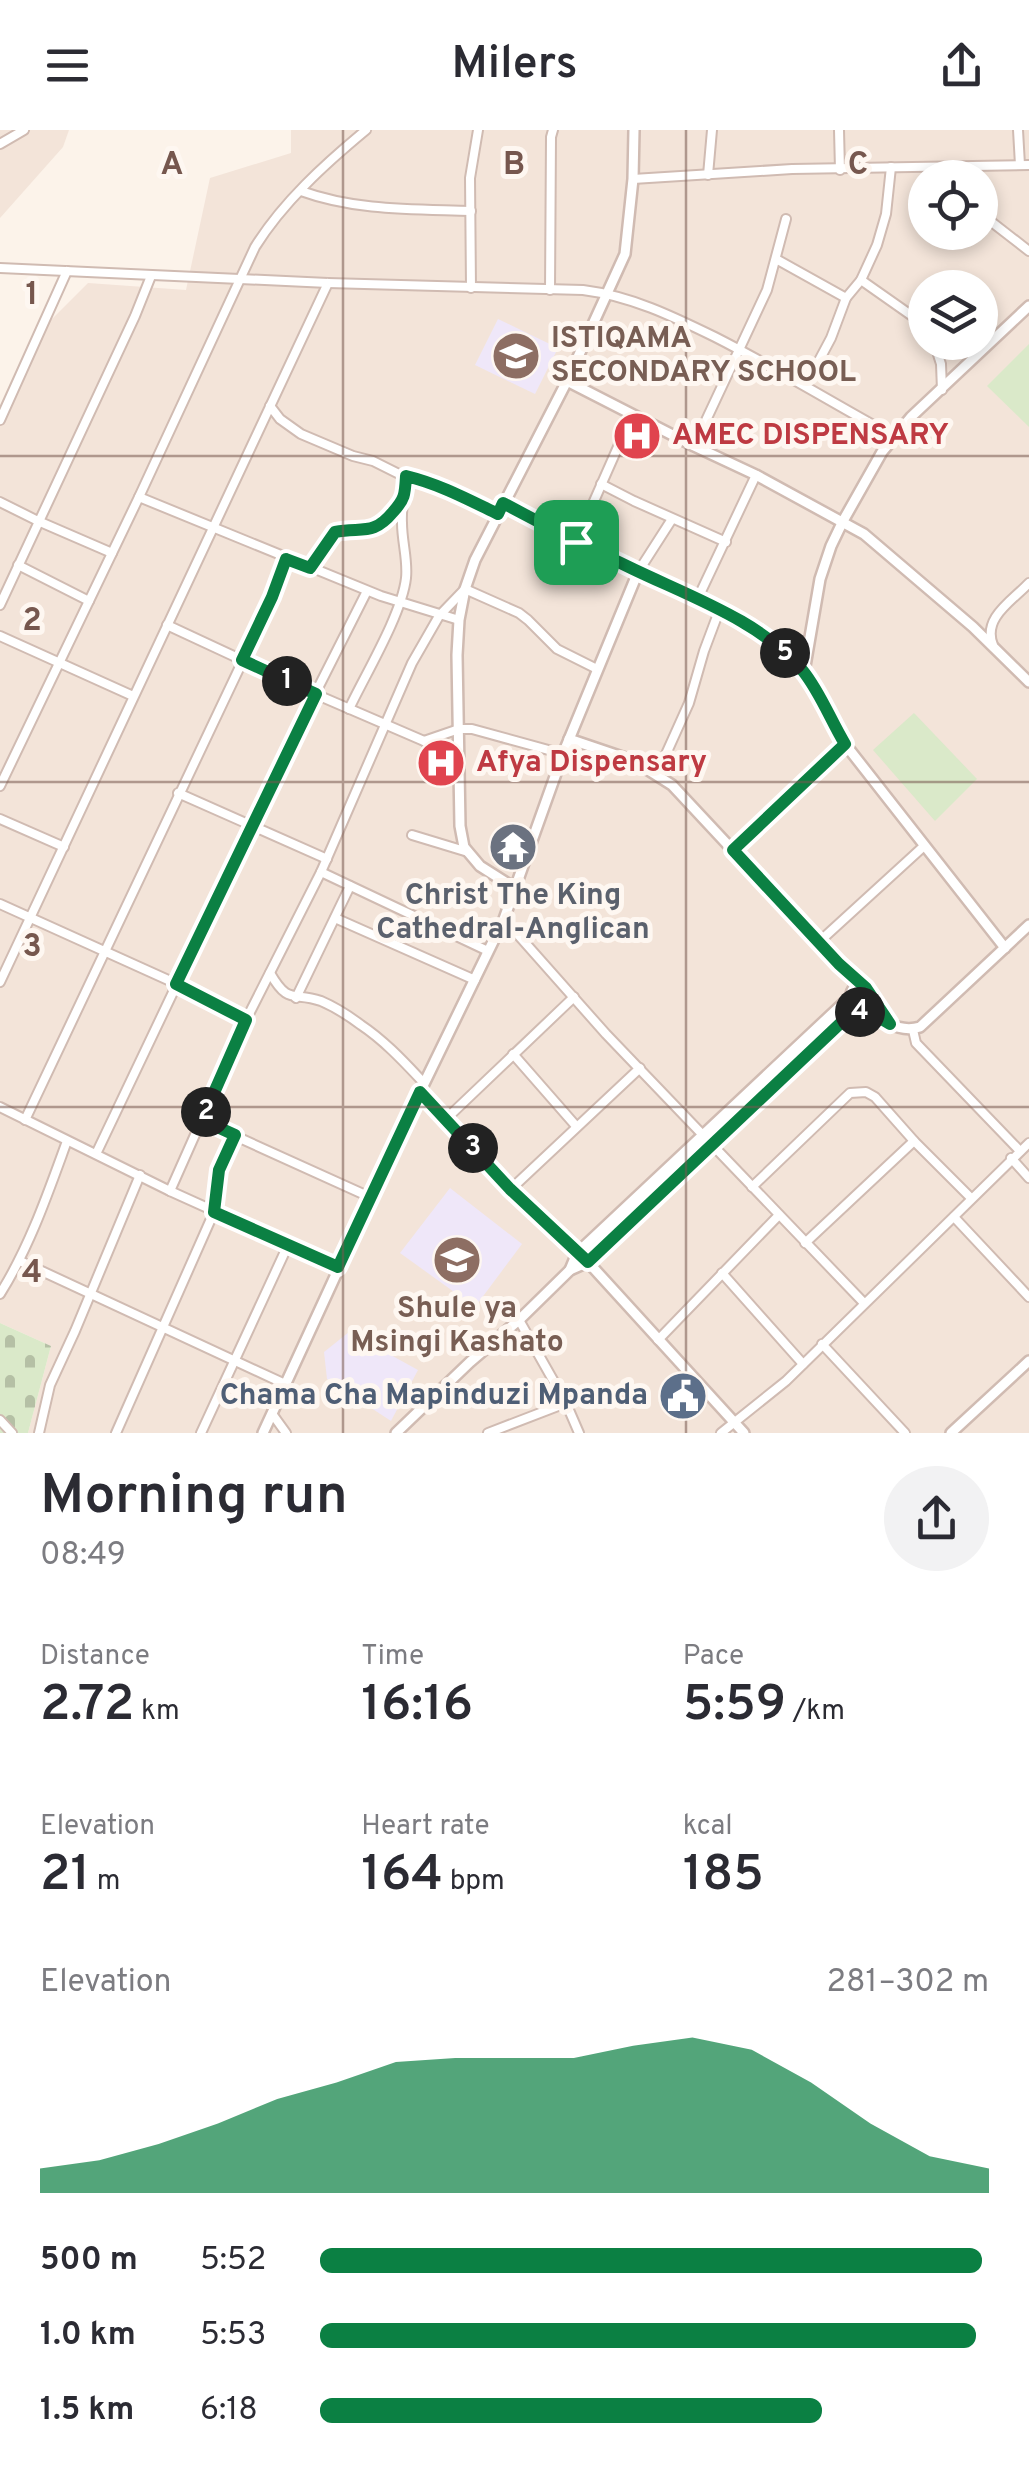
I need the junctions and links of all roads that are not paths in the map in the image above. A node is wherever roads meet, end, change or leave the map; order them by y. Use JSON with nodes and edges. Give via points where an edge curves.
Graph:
{"nodes":[{"id":1,"x":24,"y":130,"type":"edge"},
{"id":2,"x":366,"y":130,"type":"edge"},
{"id":3,"x":478,"y":130,"type":"edge"},
{"id":4,"x":553,"y":130,"type":"edge"},
{"id":5,"x":634,"y":130,"type":"edge"},
{"id":6,"x":712,"y":130,"type":"edge"},
{"id":7,"x":838,"y":130,"type":"edge"},
{"id":8,"x":1018,"y":130,"type":"edge"},
{"id":9,"x":0,"y":144,"type":"edge"},
{"id":10,"x":998,"y":164,"type":"edge"},
{"id":11,"x":1024,"y":164,"type":"edge"},
{"id":12,"x":908,"y":167,"type":"edge"},
{"id":13,"x":890,"y":168,"type":"junction"},
{"id":14,"x":840,"y":170,"type":"junction"},
{"id":15,"x":708,"y":175,"type":"junction"},
{"id":16,"x":633,"y":179,"type":"junction"},
{"id":17,"x":300,"y":191,"type":"junction"},
{"id":18,"x":471,"y":211,"type":"junction"},
{"id":19,"x":786,"y":219,"type":"dead end"},
{"id":20,"x":998,"y":227,"type":"edge"},
{"id":21,"x":1029,"y":251,"type":"edge"},
{"id":22,"x":776,"y":259,"type":"junction"},
{"id":23,"x":0,"y":268,"type":"edge"},
{"id":24,"x":67,"y":271,"type":"junction"},
{"id":25,"x":151,"y":276,"type":"junction"},
{"id":26,"x":239,"y":278,"type":"junction"},
{"id":27,"x":860,"y":280,"type":"junction"},
{"id":28,"x":328,"y":283,"type":"junction"},
{"id":29,"x":470,"y":288,"type":"junction"},
{"id":30,"x":550,"y":290,"type":"junction"},
{"id":31,"x":609,"y":294,"type":"junction"},
{"id":32,"x":846,"y":298,"type":"junction"},
{"id":33,"x":1029,"y":306,"type":"edge"},
{"id":34,"x":908,"y":313,"type":"edge"},
{"id":35,"x":738,"y":349,"type":"junction"},
{"id":36,"x":939,"y":360,"type":"edge"},
{"id":37,"x":567,"y":381,"type":"junction"},
{"id":38,"x":806,"y":385,"type":"junction"},
{"id":39,"x":942,"y":390,"type":"junction"},
{"id":40,"x":270,"y":406,"type":"junction"},
{"id":41,"x":632,"y":415,"type":"junction"},
{"id":42,"x":0,"y":420,"type":"edge"},
{"id":43,"x":893,"y":436,"type":"junction"},
{"id":44,"x":694,"y":446,"type":"junction"},
{"id":45,"x":756,"y":475,"type":"junction"},
{"id":46,"x":406,"y":476,"type":"junction"},
{"id":47,"x":601,"y":484,"type":"junction"},
{"id":48,"x":139,"y":497,"type":"junction"},
{"id":49,"x":0,"y":502,"type":"edge"},
{"id":50,"x":403,"y":503,"type":"junction"},
{"id":51,"x":503,"y":503,"type":"junction"},
{"id":52,"x":498,"y":514,"type":"junction"},
{"id":53,"x":672,"y":518,"type":"junction"},
{"id":54,"x":38,"y":521,"type":"junction"},
{"id":55,"x":843,"y":521,"type":"junction"},
{"id":56,"x":213,"y":528,"type":"junction"},
{"id":57,"x":576,"y":542,"type":"junction"},
{"id":58,"x":726,"y":542,"type":"junction"},
{"id":59,"x":112,"y":553,"type":"junction"},
{"id":60,"x":286,"y":559,"type":"junction"},
{"id":61,"x":18,"y":565,"type":"junction"},
{"id":62,"x":310,"y":568,"type":"junction"},
{"id":63,"x":638,"y":572,"type":"junction"},
{"id":64,"x":1029,"y":583,"type":"edge"},
{"id":65,"x":465,"y":589,"type":"junction"},
{"id":66,"x":368,"y":591,"type":"junction"},
{"id":67,"x":698,"y":600,"type":"junction"},
{"id":68,"x":89,"y":601,"type":"junction"},
{"id":69,"x":400,"y":603,"type":"junction"},
{"id":70,"x":0,"y":604,"type":"edge"},
{"id":71,"x":719,"y":610,"type":"junction"},
{"id":72,"x":439,"y":616,"type":"junction"},
{"id":73,"x":459,"y":620,"type":"junction"},
{"id":74,"x":992,"y":620,"type":"junction"},
{"id":75,"x":167,"y":625,"type":"junction"},
{"id":76,"x":973,"y":626,"type":"junction"},
{"id":77,"x":0,"y":636,"type":"edge"},
{"id":78,"x":993,"y":645,"type":"junction"},
{"id":79,"x":808,"y":649,"type":"junction"},
{"id":80,"x":785,"y":654,"type":"junction"},
{"id":81,"x":242,"y":660,"type":"junction"},
{"id":82,"x":59,"y":663,"type":"junction"},
{"id":83,"x":597,"y":669,"type":"junction"},
{"id":84,"x":804,"y":672,"type":"junction"},
{"id":85,"x":1029,"y":682,"type":"edge"},
{"id":86,"x":316,"y":694,"type":"junction"},
{"id":87,"x":133,"y":696,"type":"junction"},
{"id":88,"x":349,"y":709,"type":"junction"},
{"id":89,"x":385,"y":726,"type":"junction"},
{"id":90,"x":458,"y":728,"type":"junction"},
{"id":91,"x":569,"y":739,"type":"junction"},
{"id":92,"x":424,"y":741,"type":"junction"},
{"id":93,"x":845,"y":744,"type":"junction"},
{"id":94,"x":563,"y":754,"type":"junction"},
{"id":95,"x":458,"y":759,"type":"junction"},
{"id":96,"x":657,"y":774,"type":"junction"},
{"id":97,"x":0,"y":786,"type":"edge"},
{"id":98,"x":178,"y":793,"type":"junction"},
{"id":99,"x":0,"y":819,"type":"edge"},
{"id":100,"x":253,"y":825,"type":"junction"},
{"id":101,"x":412,"y":834,"type":"dead end"},
{"id":102,"x":924,"y":846,"type":"junction"},
{"id":103,"x":64,"y":847,"type":"junction"},
{"id":104,"x":733,"y":850,"type":"junction"},
{"id":105,"x":468,"y":852,"type":"junction"},
{"id":106,"x":326,"y":859,"type":"junction"},
{"id":107,"x":321,"y":872,"type":"junction"},
{"id":108,"x":350,"y":886,"type":"junction"},
{"id":109,"x":516,"y":889,"type":"junction"},
{"id":110,"x":0,"y":904,"type":"edge"},
{"id":111,"x":336,"y":918,"type":"junction"},
{"id":112,"x":31,"y":919,"type":"junction"},
{"id":113,"x":504,"y":919,"type":"junction"},
{"id":114,"x":1029,"y":925,"type":"edge"},
{"id":115,"x":820,"y":941,"type":"junction"},
{"id":116,"x":1005,"y":948,"type":"junction"},
{"id":117,"x":488,"y":951,"type":"junction"},
{"id":118,"x":106,"y":952,"type":"junction"},
{"id":119,"x":839,"y":964,"type":"junction"},
{"id":120,"x":270,"y":972,"type":"junction"},
{"id":121,"x":475,"y":980,"type":"junction"},
{"id":122,"x":0,"y":982,"type":"edge"},
{"id":123,"x":176,"y":984,"type":"junction"},
{"id":124,"x":866,"y":988,"type":"junction"},
{"id":125,"x":574,"y":997,"type":"junction"},
{"id":126,"x":296,"y":998,"type":"junction"},
{"id":127,"x":855,"y":999,"type":"junction"},
{"id":128,"x":872,"y":1012,"type":"junction"},
{"id":129,"x":845,"y":1019,"type":"junction"},
{"id":130,"x":246,"y":1020,"type":"junction"},
{"id":131,"x":890,"y":1024,"type":"junction"},
{"id":132,"x":913,"y":1030,"type":"junction"},
{"id":133,"x":513,"y":1054,"type":"junction"},
{"id":134,"x":640,"y":1068,"type":"junction"},
{"id":135,"x":422,"y":1088,"type":"junction"},
{"id":136,"x":0,"y":1107,"type":"edge"},
{"id":137,"x":446,"y":1119,"type":"junction"},
{"id":138,"x":25,"y":1120,"type":"junction"},
{"id":139,"x":202,"y":1120,"type":"junction"},
{"id":140,"x":576,"y":1126,"type":"junction"},
{"id":141,"x":235,"y":1135,"type":"junction"},
{"id":142,"x":703,"y":1135,"type":"junction"},
{"id":143,"x":68,"y":1141,"type":"junction"},
{"id":144,"x":914,"y":1141,"type":"junction"},
{"id":145,"x":1029,"y":1143,"type":"edge"},
{"id":146,"x":712,"y":1145,"type":"junction"},
{"id":147,"x":1020,"y":1151,"type":"junction"},
{"id":148,"x":96,"y":1154,"type":"junction"},
{"id":149,"x":1012,"y":1158,"type":"junction"},
{"id":150,"x":140,"y":1176,"type":"junction"},
{"id":151,"x":1029,"y":1178,"type":"edge"},
{"id":152,"x":752,"y":1187,"type":"junction"},
{"id":153,"x":510,"y":1189,"type":"junction"},
{"id":154,"x":170,"y":1191,"type":"junction"},
{"id":155,"x":372,"y":1198,"type":"junction"},
{"id":156,"x":971,"y":1198,"type":"junction"},
{"id":157,"x":214,"y":1212,"type":"junction"},
{"id":158,"x":779,"y":1216,"type":"junction"},
{"id":159,"x":954,"y":1217,"type":"junction"},
{"id":160,"x":805,"y":1243,"type":"junction"},
{"id":161,"x":288,"y":1246,"type":"junction"},
{"id":162,"x":577,"y":1254,"type":"junction"},
{"id":163,"x":20,"y":1261,"type":"junction"},
{"id":164,"x":588,"y":1262,"type":"junction"},
{"id":165,"x":338,"y":1267,"type":"junction"},
{"id":166,"x":0,"y":1268,"type":"edge"},
{"id":167,"x":570,"y":1270,"type":"junction"},
{"id":168,"x":722,"y":1273,"type":"junction"},
{"id":169,"x":13,"y":1274,"type":"junction"},
{"id":170,"x":0,"y":1294,"type":"edge"},
{"id":171,"x":90,"y":1294,"type":"junction"},
{"id":172,"x":1029,"y":1297,"type":"edge"},
{"id":173,"x":864,"y":1303,"type":"junction"},
{"id":174,"x":519,"y":1320,"type":"junction"},
{"id":175,"x":162,"y":1327,"type":"junction"},
{"id":176,"x":658,"y":1340,"type":"junction"},
{"id":177,"x":822,"y":1344,"type":"junction"},
{"id":178,"x":234,"y":1361,"type":"junction"},
{"id":179,"x":1029,"y":1361,"type":"edge"},
{"id":180,"x":803,"y":1364,"type":"junction"},
{"id":181,"x":284,"y":1384,"type":"junction"},
{"id":182,"x":566,"y":1403,"type":"junction"},
{"id":183,"x":273,"y":1415,"type":"dead end"},
{"id":184,"x":0,"y":1420,"type":"edge"},
{"id":185,"x":735,"y":1424,"type":"junction"},
{"id":186,"x":120,"y":1432,"type":"edge"},
{"id":187,"x":12,"y":1433,"type":"edge"},
{"id":188,"x":39,"y":1433,"type":"edge"},
{"id":189,"x":201,"y":1433,"type":"edge"},
{"id":190,"x":263,"y":1433,"type":"edge"},
{"id":191,"x":286,"y":1433,"type":"edge"},
{"id":192,"x":396,"y":1433,"type":"edge"},
{"id":193,"x":488,"y":1433,"type":"edge"},
{"id":194,"x":579,"y":1433,"type":"edge"},
{"id":195,"x":721,"y":1433,"type":"edge"},
{"id":196,"x":744,"y":1433,"type":"edge"},
{"id":197,"x":905,"y":1433,"type":"edge"},
{"id":198,"x":952,"y":1433,"type":"edge"}],
"edges":[{"from":1,"to":9,"type":"street"},
{"from":2,"to":17,"type":"street"},
{"from":3,"to":18,"type":"street"},
{"from":4,"to":30,"type":"street"},
{"from":5,"to":16,"type":"street"},
{"from":6,"to":15,"type":"street"},
{"from":7,"to":14,"type":"street"},
{"from":8,"to":11,"type":"street"},
{"from":10,"to":11,"type":"street"},
{"from":12,"to":13,"type":"street"},
{"from":13,"to":14,"type":"street"},
{"from":13,"to":27,"type":"street","via":[[882,229]]},
{"from":14,"to":15,"type":"street"},
{"from":15,"to":16,"type":"street"},
{"from":16,"to":31,"type":"street","via":[[626,254]]},
{"from":17,"to":18,"type":"street","via":[[357,206]]},
{"from":17,"to":26,"type":"street"},
{"from":18,"to":29,"type":"street"},
{"from":19,"to":22,"type":"street"},
{"from":20,"to":21,"type":"street"},
{"from":22,"to":32,"type":"street"},
{"from":22,"to":35,"type":"street"},
{"from":23,"to":24,"type":"street"},
{"from":24,"to":25,"type":"street"},
{"from":24,"to":42,"type":"street"},
{"from":25,"to":26,"type":"street"},
{"from":25,"to":54,"type":"street"},
{"from":26,"to":28,"type":"street"},
{"from":26,"to":48,"type":"street"},
{"from":27,"to":32,"type":"street"},
{"from":27,"to":34,"type":"street"},
{"from":28,"to":29,"type":"street"},
{"from":28,"to":40,"type":"street"},
{"from":29,"to":30,"type":"street"},
{"from":30,"to":31,"type":"street"},
{"from":31,"to":35,"type":"street","via":[[660,310]]},
{"from":31,"to":37,"type":"street"},
{"from":32,"to":38,"type":"street"},
{"from":33,"to":39,"type":"street"},
{"from":35,"to":38,"type":"street"},
{"from":35,"to":44,"type":"street"},
{"from":36,"to":39,"type":"street"},
{"from":37,"to":41,"type":"street"},
{"from":37,"to":51,"type":"street"},
{"from":38,"to":43,"type":"street"},
{"from":39,"to":43,"type":"street"},
{"from":40,"to":46,"type":"street","via":[[301,434]]},
{"from":40,"to":56,"type":"street"},
{"from":41,"to":44,"type":"street"},
{"from":41,"to":47,"type":"street"},
{"from":43,"to":55,"type":"street"},
{"from":44,"to":45,"type":"street"},
{"from":45,"to":55,"type":"street"},
{"from":45,"to":58,"type":"street"},
{"from":46,"to":50,"type":"street"},
{"from":46,"to":52,"type":"street"},
{"from":47,"to":53,"type":"street"},
{"from":47,"to":57,"type":"street"},
{"from":48,"to":56,"type":"street"},
{"from":48,"to":59,"type":"street"},
{"from":49,"to":54,"type":"street"},
{"from":50,"to":62,"type":"street","via":[[377,527],[335,532]]},
{"from":50,"to":69,"type":"street","via":[[406,576]]},
{"from":51,"to":52,"type":"street"},
{"from":51,"to":57,"type":"street"},
{"from":52,"to":65,"type":"street"},
{"from":53,"to":58,"type":"street"},
{"from":53,"to":63,"type":"street"},
{"from":54,"to":59,"type":"street"},
{"from":54,"to":61,"type":"street"},
{"from":55,"to":76,"type":"street"},
{"from":55,"to":79,"type":"street","via":[[820,578]]},
{"from":56,"to":60,"type":"street"},
{"from":56,"to":75,"type":"street"},
{"from":57,"to":63,"type":"street"},
{"from":58,"to":67,"type":"street"},
{"from":59,"to":68,"type":"street"},
{"from":60,"to":62,"type":"street"},
{"from":60,"to":81,"type":"street"},
{"from":61,"to":68,"type":"street"},
{"from":61,"to":70,"type":"street"},
{"from":62,"to":66,"type":"street"},
{"from":63,"to":67,"type":"street"},
{"from":63,"to":83,"type":"street"},
{"from":64,"to":74,"type":"street"},
{"from":65,"to":72,"type":"street"},
{"from":65,"to":73,"type":"street"},
{"from":65,"to":83,"type":"street","via":[[518,613],[557,649]]},
{"from":66,"to":69,"type":"street"},
{"from":66,"to":86,"type":"street"},
{"from":67,"to":71,"type":"street"},
{"from":68,"to":82,"type":"street"},
{"from":69,"to":72,"type":"street"},
{"from":69,"to":88,"type":"street"},
{"from":71,"to":80,"type":"street"},
{"from":71,"to":96,"type":"street"},
{"from":72,"to":73,"type":"street"},
{"from":72,"to":89,"type":"street"},
{"from":73,"to":90,"type":"street"},
{"from":74,"to":76,"type":"street"},
{"from":74,"to":78,"type":"street"},
{"from":75,"to":81,"type":"street"},
{"from":75,"to":87,"type":"street"},
{"from":76,"to":78,"type":"street"},
{"from":77,"to":82,"type":"street"},
{"from":78,"to":85,"type":"street"},
{"from":79,"to":80,"type":"street"},
{"from":79,"to":84,"type":"street"},
{"from":80,"to":84,"type":"street"},
{"from":81,"to":86,"type":"street"},
{"from":81,"to":98,"type":"street"},
{"from":82,"to":87,"type":"street"},
{"from":82,"to":97,"type":"street"},
{"from":83,"to":91,"type":"street"},
{"from":84,"to":93,"type":"street"},
{"from":86,"to":88,"type":"street"},
{"from":86,"to":100,"type":"street"},
{"from":87,"to":103,"type":"street"},
{"from":88,"to":89,"type":"street"},
{"from":89,"to":92,"type":"street"},
{"from":89,"to":106,"type":"street"},
{"from":90,"to":92,"type":"street"},
{"from":90,"to":94,"type":"street"},
{"from":90,"to":95,"type":"street"},
{"from":91,"to":94,"type":"street"},
{"from":91,"to":96,"type":"street"},
{"from":92,"to":95,"type":"street"},
{"from":93,"to":102,"type":"street"},
{"from":93,"to":104,"type":"street"},
{"from":94,"to":109,"type":"street"},
{"from":95,"to":105,"type":"street","via":[[460,826]]},
{"from":96,"to":104,"type":"street"},
{"from":98,"to":100,"type":"street"},
{"from":98,"to":118,"type":"street"},
{"from":99,"to":103,"type":"street"},
{"from":100,"to":106,"type":"street"},
{"from":100,"to":123,"type":"street"},
{"from":101,"to":105,"type":"street"},
{"from":102,"to":115,"type":"street"},
{"from":102,"to":116,"type":"street"},
{"from":103,"to":112,"type":"street"},
{"from":104,"to":115,"type":"street"},
{"from":105,"to":109,"type":"street"},
{"from":106,"to":107,"type":"street"},
{"from":107,"to":108,"type":"street"},
{"from":107,"to":120,"type":"street"},
{"from":108,"to":111,"type":"street"},
{"from":108,"to":117,"type":"street"},
{"from":109,"to":113,"type":"street"},
{"from":110,"to":112,"type":"street"},
{"from":111,"to":121,"type":"street"},
{"from":111,"to":126,"type":"street"},
{"from":112,"to":118,"type":"street"},
{"from":112,"to":122,"type":"street"},
{"from":113,"to":117,"type":"street"},
{"from":113,"to":125,"type":"street"},
{"from":114,"to":116,"type":"street"},
{"from":115,"to":119,"type":"street"},
{"from":116,"to":132,"type":"street"},
{"from":117,"to":121,"type":"street"},
{"from":118,"to":123,"type":"street"},
{"from":118,"to":138,"type":"street"},
{"from":119,"to":124,"type":"street"},
{"from":119,"to":127,"type":"street"},
{"from":120,"to":126,"type":"street"},
{"from":120,"to":130,"type":"street"},
{"from":121,"to":135,"type":"street"},
{"from":123,"to":130,"type":"street"},
{"from":123,"to":148,"type":"street"},
{"from":124,"to":127,"type":"street","via":[[858,986]]},
{"from":124,"to":127,"type":"street","via":[[868,998]]},
{"from":124,"to":131,"type":"street"},
{"from":125,"to":133,"type":"street"},
{"from":125,"to":134,"type":"street"},
{"from":126,"to":135,"type":"street","via":[[322,1002],[364,1027]]},
{"from":127,"to":128,"type":"street"},
{"from":127,"to":129,"type":"street"},
{"from":127,"to":142,"type":"street"},
{"from":128,"to":129,"type":"street"},
{"from":128,"to":131,"type":"street"},
{"from":129,"to":146,"type":"street"},
{"from":130,"to":139,"type":"street"},
{"from":131,"to":132,"type":"street"},
{"from":132,"to":147,"type":"street","via":[[916,1043]]},
{"from":133,"to":137,"type":"street"},
{"from":133,"to":140,"type":"street"},
{"from":134,"to":140,"type":"street"},
{"from":134,"to":142,"type":"street"},
{"from":135,"to":137,"type":"street"},
{"from":135,"to":155,"type":"street"},
{"from":136,"to":138,"type":"street"},
{"from":137,"to":153,"type":"street"},
{"from":138,"to":143,"type":"street"},
{"from":139,"to":141,"type":"street"},
{"from":139,"to":154,"type":"street"},
{"from":140,"to":153,"type":"street"},
{"from":141,"to":155,"type":"street"},
{"from":141,"to":157,"type":"street","via":[[219,1170]]},
{"from":142,"to":146,"type":"street"},
{"from":142,"to":162,"type":"street"},
{"from":143,"to":148,"type":"street"},
{"from":143,"to":163,"type":"street"},
{"from":144,"to":152,"type":"street","via":[[875,1097],[850,1093]]},
{"from":144,"to":156,"type":"street"},
{"from":144,"to":160,"type":"street"},
{"from":145,"to":147,"type":"street"},
{"from":146,"to":152,"type":"street"},
{"from":146,"to":164,"type":"street"},
{"from":147,"to":149,"type":"street"},
{"from":148,"to":150,"type":"street"},
{"from":149,"to":151,"type":"street"},
{"from":149,"to":156,"type":"street"},
{"from":150,"to":154,"type":"street"},
{"from":150,"to":171,"type":"street"},
{"from":152,"to":158,"type":"street"},
{"from":153,"to":162,"type":"street"},
{"from":154,"to":157,"type":"street"},
{"from":155,"to":165,"type":"street"},
{"from":156,"to":159,"type":"street"},
{"from":157,"to":161,"type":"street"},
{"from":157,"to":175,"type":"street"},
{"from":158,"to":160,"type":"street"},
{"from":158,"to":168,"type":"street"},
{"from":159,"to":172,"type":"street"},
{"from":159,"to":173,"type":"street"},
{"from":160,"to":173,"type":"street"},
{"from":161,"to":165,"type":"street"},
{"from":161,"to":178,"type":"street"},
{"from":162,"to":164,"type":"street"},
{"from":162,"to":167,"type":"street"},
{"from":163,"to":169,"type":"street"},
{"from":163,"to":171,"type":"street"},
{"from":164,"to":167,"type":"street"},
{"from":164,"to":176,"type":"street"},
{"from":165,"to":181,"type":"street"},
{"from":166,"to":169,"type":"street"},
{"from":167,"to":174,"type":"street"},
{"from":168,"to":176,"type":"street"},
{"from":168,"to":180,"type":"street"},
{"from":169,"to":170,"type":"street"},
{"from":171,"to":175,"type":"street"},
{"from":171,"to":188,"type":"street","via":[[50,1385]]},
{"from":173,"to":177,"type":"street"},
{"from":174,"to":182,"type":"street"},
{"from":174,"to":192,"type":"street"},
{"from":175,"to":178,"type":"street"},
{"from":175,"to":186,"type":"street"},
{"from":176,"to":185,"type":"street"},
{"from":177,"to":180,"type":"street"},
{"from":177,"to":197,"type":"street"},
{"from":178,"to":181,"type":"street"},
{"from":178,"to":189,"type":"street"},
{"from":179,"to":198,"type":"street"},
{"from":180,"to":185,"type":"street"},
{"from":181,"to":190,"type":"street"},
{"from":182,"to":193,"type":"street"},
{"from":182,"to":194,"type":"street"},
{"from":183,"to":191,"type":"street"},
{"from":184,"to":187,"type":"street"},
{"from":185,"to":195,"type":"street"},
{"from":185,"to":196,"type":"street"}]}
